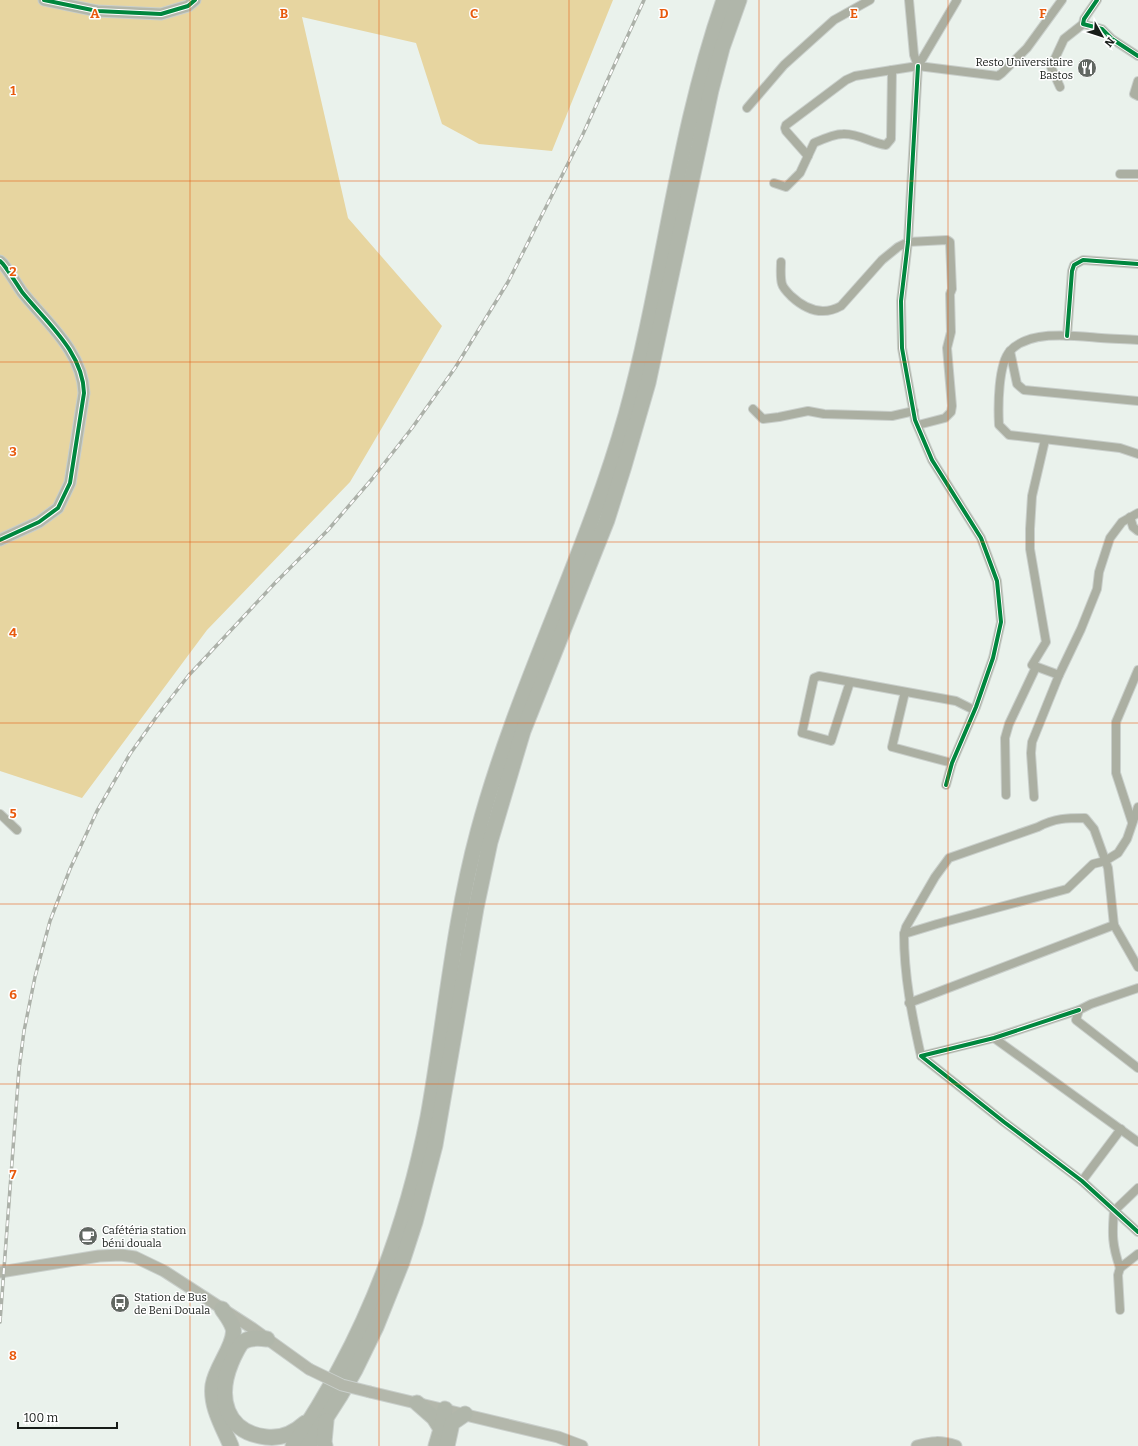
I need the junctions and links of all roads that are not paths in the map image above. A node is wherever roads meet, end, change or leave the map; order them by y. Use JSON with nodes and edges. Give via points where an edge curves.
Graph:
{"nodes":[{"id":1,"x":44,"y":0,"type":"edge"},
{"id":2,"x":195,"y":0,"type":"edge"},
{"id":3,"x":724,"y":0,"type":"edge"},
{"id":4,"x":739,"y":0,"type":"edge"},
{"id":5,"x":870,"y":0,"type":"edge"},
{"id":6,"x":909,"y":0,"type":"edge"},
{"id":7,"x":957,"y":0,"type":"edge"},
{"id":8,"x":1062,"y":0,"type":"edge"},
{"id":9,"x":1097,"y":0,"type":"edge"},
{"id":10,"x":1083,"y":24,"type":"junction"},
{"id":11,"x":1138,"y":56,"type":"edge"},
{"id":12,"x":918,"y":66,"type":"junction"},
{"id":13,"x":892,"y":70,"type":"junction"},
{"id":14,"x":1138,"y":81,"type":"edge"},
{"id":15,"x":1060,"y":87,"type":"dead end"},
{"id":16,"x":1138,"y":96,"type":"edge"},
{"id":17,"x":747,"y":108,"type":"dead end"},
{"id":18,"x":808,"y":156,"type":"junction"},
{"id":19,"x":1120,"y":174,"type":"dead end"},
{"id":20,"x":1138,"y":174,"type":"edge"},
{"id":21,"x":774,"y":183,"type":"dead end"},
{"id":22,"x":908,"y":242,"type":"junction"},
{"id":23,"x":0,"y":261,"type":"edge"},
{"id":24,"x":780,"y":262,"type":"dead end"},
{"id":25,"x":1138,"y":264,"type":"edge"},
{"id":26,"x":1067,"y":336,"type":"junction"},
{"id":27,"x":1138,"y":340,"type":"edge"},
{"id":28,"x":1010,"y":351,"type":"junction"},
{"id":29,"x":1138,"y":401,"type":"edge"},
{"id":30,"x":753,"y":409,"type":"dead end"},
{"id":31,"x":914,"y":411,"type":"junction"},
{"id":32,"x":918,"y":425,"type":"junction"},
{"id":33,"x":1045,"y":440,"type":"junction"},
{"id":34,"x":1138,"y":454,"type":"edge"},
{"id":35,"x":1138,"y":513,"type":"edge"},
{"id":36,"x":1130,"y":517,"type":"junction"},
{"id":37,"x":1138,"y":531,"type":"edge"},
{"id":38,"x":0,"y":540,"type":"edge"},
{"id":39,"x":1036,"y":667,"type":"junction"},
{"id":40,"x":1138,"y":670,"type":"edge"},
{"id":41,"x":1059,"y":675,"type":"junction"},
{"id":42,"x":850,"y":682,"type":"junction"},
{"id":43,"x":905,"y":692,"type":"junction"},
{"id":44,"x":974,"y":710,"type":"junction"},
{"id":45,"x":952,"y":763,"type":"junction"},
{"id":46,"x":946,"y":785,"type":"dead end"},
{"id":47,"x":1006,"y":795,"type":"dead end"},
{"id":48,"x":1034,"y":797,"type":"dead end"},
{"id":49,"x":1138,"y":807,"type":"edge"},
{"id":50,"x":0,"y":814,"type":"edge"},
{"id":51,"x":1132,"y":822,"type":"junction"},
{"id":52,"x":17,"y":830,"type":"dead end"},
{"id":53,"x":1105,"y":861,"type":"junction"},
{"id":54,"x":1114,"y":925,"type":"junction"},
{"id":55,"x":904,"y":934,"type":"junction"},
{"id":56,"x":1138,"y":967,"type":"edge"},
{"id":57,"x":1138,"y":988,"type":"edge"},
{"id":58,"x":909,"y":1003,"type":"junction"},
{"id":59,"x":1079,"y":1010,"type":"junction"},
{"id":60,"x":994,"y":1038,"type":"junction"},
{"id":61,"x":921,"y":1056,"type":"junction"},
{"id":62,"x":1138,"y":1068,"type":"edge"},
{"id":63,"x":1121,"y":1129,"type":"junction"},
{"id":64,"x":1138,"y":1142,"type":"edge"},
{"id":65,"x":1082,"y":1181,"type":"junction"},
{"id":66,"x":1138,"y":1188,"type":"edge"},
{"id":67,"x":1114,"y":1211,"type":"junction"},
{"id":68,"x":1138,"y":1232,"type":"edge"},
{"id":69,"x":1138,"y":1254,"type":"edge"},
{"id":70,"x":396,"y":1258,"type":"junction"},
{"id":71,"x":1120,"y":1268,"type":"junction"},
{"id":72,"x":0,"y":1272,"type":"edge"},
{"id":73,"x":222,"y":1310,"type":"junction"},
{"id":74,"x":1120,"y":1310,"type":"dead end"},
{"id":75,"x":248,"y":1326,"type":"junction"},
{"id":76,"x":267,"y":1339,"type":"junction"},
{"id":77,"x":238,"y":1342,"type":"junction"},
{"id":78,"x":417,"y":1403,"type":"joint"},
{"id":79,"x":452,"y":1417,"type":"junction"},
{"id":80,"x":319,"y":1418,"type":"junction"},
{"id":81,"x":231,"y":1446,"type":"edge"},
{"id":82,"x":293,"y":1446,"type":"edge"},
{"id":83,"x":308,"y":1446,"type":"edge"},
{"id":84,"x":325,"y":1446,"type":"edge"},
{"id":85,"x":436,"y":1446,"type":"edge"},
{"id":86,"x":447,"y":1446,"type":"edge"},
{"id":87,"x":582,"y":1446,"type":"edge"},
{"id":88,"x":916,"y":1446,"type":"edge"},
{"id":89,"x":956,"y":1446,"type":"edge"}],
"edges":[{"from":1,"to":2,"type":"main road","via":[[97,11],[161,14],[188,6]]},
{"from":3,"to":70,"type":"highway","via":[[697,86],[641,358],[625,417],[606,481],[583,544],[505,745],[478,832],[462,908],[428,1117]]},
{"from":4,"to":70,"type":"highway","via":[[711,90],[649,376],[624,466],[607,520],[524,730],[490,842],[435,1145],[415,1222]]},
{"from":5,"to":17,"type":"street","via":[[834,20],[784,65]]},
{"from":6,"to":12,"type":"street","via":[[914,55]]},
{"from":7,"to":12,"type":"street"},
{"from":8,"to":12,"type":"street","via":[[1026,48],[998,76]]},
{"from":9,"to":10,"type":"street"},
{"from":10,"to":11,"type":"street","via":[[1102,29]]},
{"from":10,"to":15,"type":"street","via":[[1064,39],[1051,67]]},
{"from":12,"to":13,"type":"street"},
{"from":12,"to":22,"type":"street"},
{"from":13,"to":18,"type":"street","via":[[846,80],[786,125],[786,131]]},
{"from":13,"to":18,"type":"street","via":[[891,139],[886,145],[843,134],[814,143]]},
{"from":14,"to":16,"type":"street","via":[[1134,94]]},
{"from":18,"to":21,"type":"street","via":[[800,174],[786,187]]},
{"from":19,"to":20,"type":"street"},
{"from":22,"to":24,"type":"street","via":[[882,260],[841,306],[834,310],[820,311],[800,305],[782,284]]},
{"from":22,"to":31,"type":"street","via":[[901,301],[902,348]]},
{"from":22,"to":32,"type":"street","via":[[950,242],[951,332],[947,348],[952,395],[951,412],[945,418]]},
{"from":23,"to":38,"type":"main road","via":[[65,343],[76,360],[84,382],[70,483],[58,508],[40,522]]},
{"from":25,"to":26,"type":"street","via":[[1083,260],[1074,265]]},
{"from":26,"to":27,"type":"street"},
{"from":26,"to":28,"type":"street","via":[[1038,337],[1019,344]]},
{"from":28,"to":29,"type":"street","via":[[1017,384],[1024,390]]},
{"from":28,"to":33,"type":"street","via":[[1002,370],[998,406],[999,425],[1009,435]]},
{"from":30,"to":31,"type":"street","via":[[763,419],[808,411],[824,414],[892,416]]},
{"from":31,"to":32,"type":"street"},
{"from":32,"to":44,"type":"street","via":[[932,460],[981,538],[996,581],[1001,622],[993,658]]},
{"from":33,"to":34,"type":"street","via":[[1120,448]]},
{"from":33,"to":39,"type":"street","via":[[1032,496],[1030,529],[1030,549],[1046,642],[1032,665]]},
{"from":35,"to":36,"type":"street"},
{"from":36,"to":37,"type":"street","via":[[1133,527]]},
{"from":36,"to":41,"type":"street","via":[[1122,522],[1110,538],[1099,572],[1097,589]]},
{"from":39,"to":41,"type":"street"},
{"from":39,"to":47,"type":"street","via":[[1005,738]]},
{"from":40,"to":51,"type":"street","via":[[1116,722],[1116,773]]},
{"from":41,"to":48,"type":"street","via":[[1032,742]]},
{"from":42,"to":42,"type":"street","via":[[819,676],[814,678],[802,733],[831,741]]},
{"from":42,"to":43,"type":"street"},
{"from":43,"to":44,"type":"street","via":[[956,701]]},
{"from":43,"to":45,"type":"street","via":[[892,747]]},
{"from":44,"to":45,"type":"street"},
{"from":45,"to":46,"type":"street"},
{"from":49,"to":51,"type":"street"},
{"from":50,"to":52,"type":"street"},
{"from":51,"to":53,"type":"street","via":[[1127,839],[1118,852]]},
{"from":53,"to":54,"type":"street"},
{"from":53,"to":55,"type":"street","via":[[1093,864],[1067,889]]},
{"from":53,"to":55,"type":"street","via":[[1094,829],[1085,818],[1050,821],[949,858],[935,877]]},
{"from":54,"to":56,"type":"street"},
{"from":54,"to":58,"type":"street"},
{"from":55,"to":58,"type":"street"},
{"from":57,"to":59,"type":"street"},
{"from":58,"to":61,"type":"street"},
{"from":59,"to":60,"type":"street"},
{"from":59,"to":62,"type":"street","via":[[1076,1020]]},
{"from":60,"to":61,"type":"street"},
{"from":60,"to":63,"type":"street"},
{"from":61,"to":65,"type":"street"},
{"from":63,"to":64,"type":"street"},
{"from":63,"to":65,"type":"street"},
{"from":65,"to":67,"type":"street"},
{"from":66,"to":67,"type":"street"},
{"from":67,"to":68,"type":"street"},
{"from":67,"to":71,"type":"street","via":[[1112,1240]]},
{"from":69,"to":71,"type":"street"},
{"from":70,"to":80,"type":"highway","via":[[355,1370]]},
{"from":71,"to":74,"type":"street"},
{"from":72,"to":73,"type":"main road","via":[[100,1256],[129,1256],[158,1267]]},
{"from":73,"to":75,"type":"main road"},
{"from":73,"to":77,"type":"highway"},
{"from":75,"to":76,"type":"main road"},
{"from":75,"to":77,"type":"highway"},
{"from":76,"to":77,"type":"highway","via":[[254,1338]]},
{"from":76,"to":78,"type":"main road","bridge":true,"via":[[309,1370],[342,1385]]},
{"from":77,"to":80,"type":"highway","via":[[224,1385],[227,1410],[237,1425],[251,1434],[276,1437],[290,1434]]},
{"from":77,"to":81,"type":"highway","via":[[216,1374],[213,1394],[217,1412]]},
{"from":78,"to":79,"type":"highway","via":[[434,1418]]},
{"from":79,"to":85,"type":"highway"},
{"from":79,"to":86,"type":"highway"},
{"from":79,"to":87,"type":"main road","via":[[558,1436]]},
{"from":80,"to":82,"type":"highway"},
{"from":80,"to":83,"type":"highway"},
{"from":80,"to":84,"type":"highway"},
{"from":88,"to":89,"type":"main road","via":[[930,1442],[944,1442]]}]}
